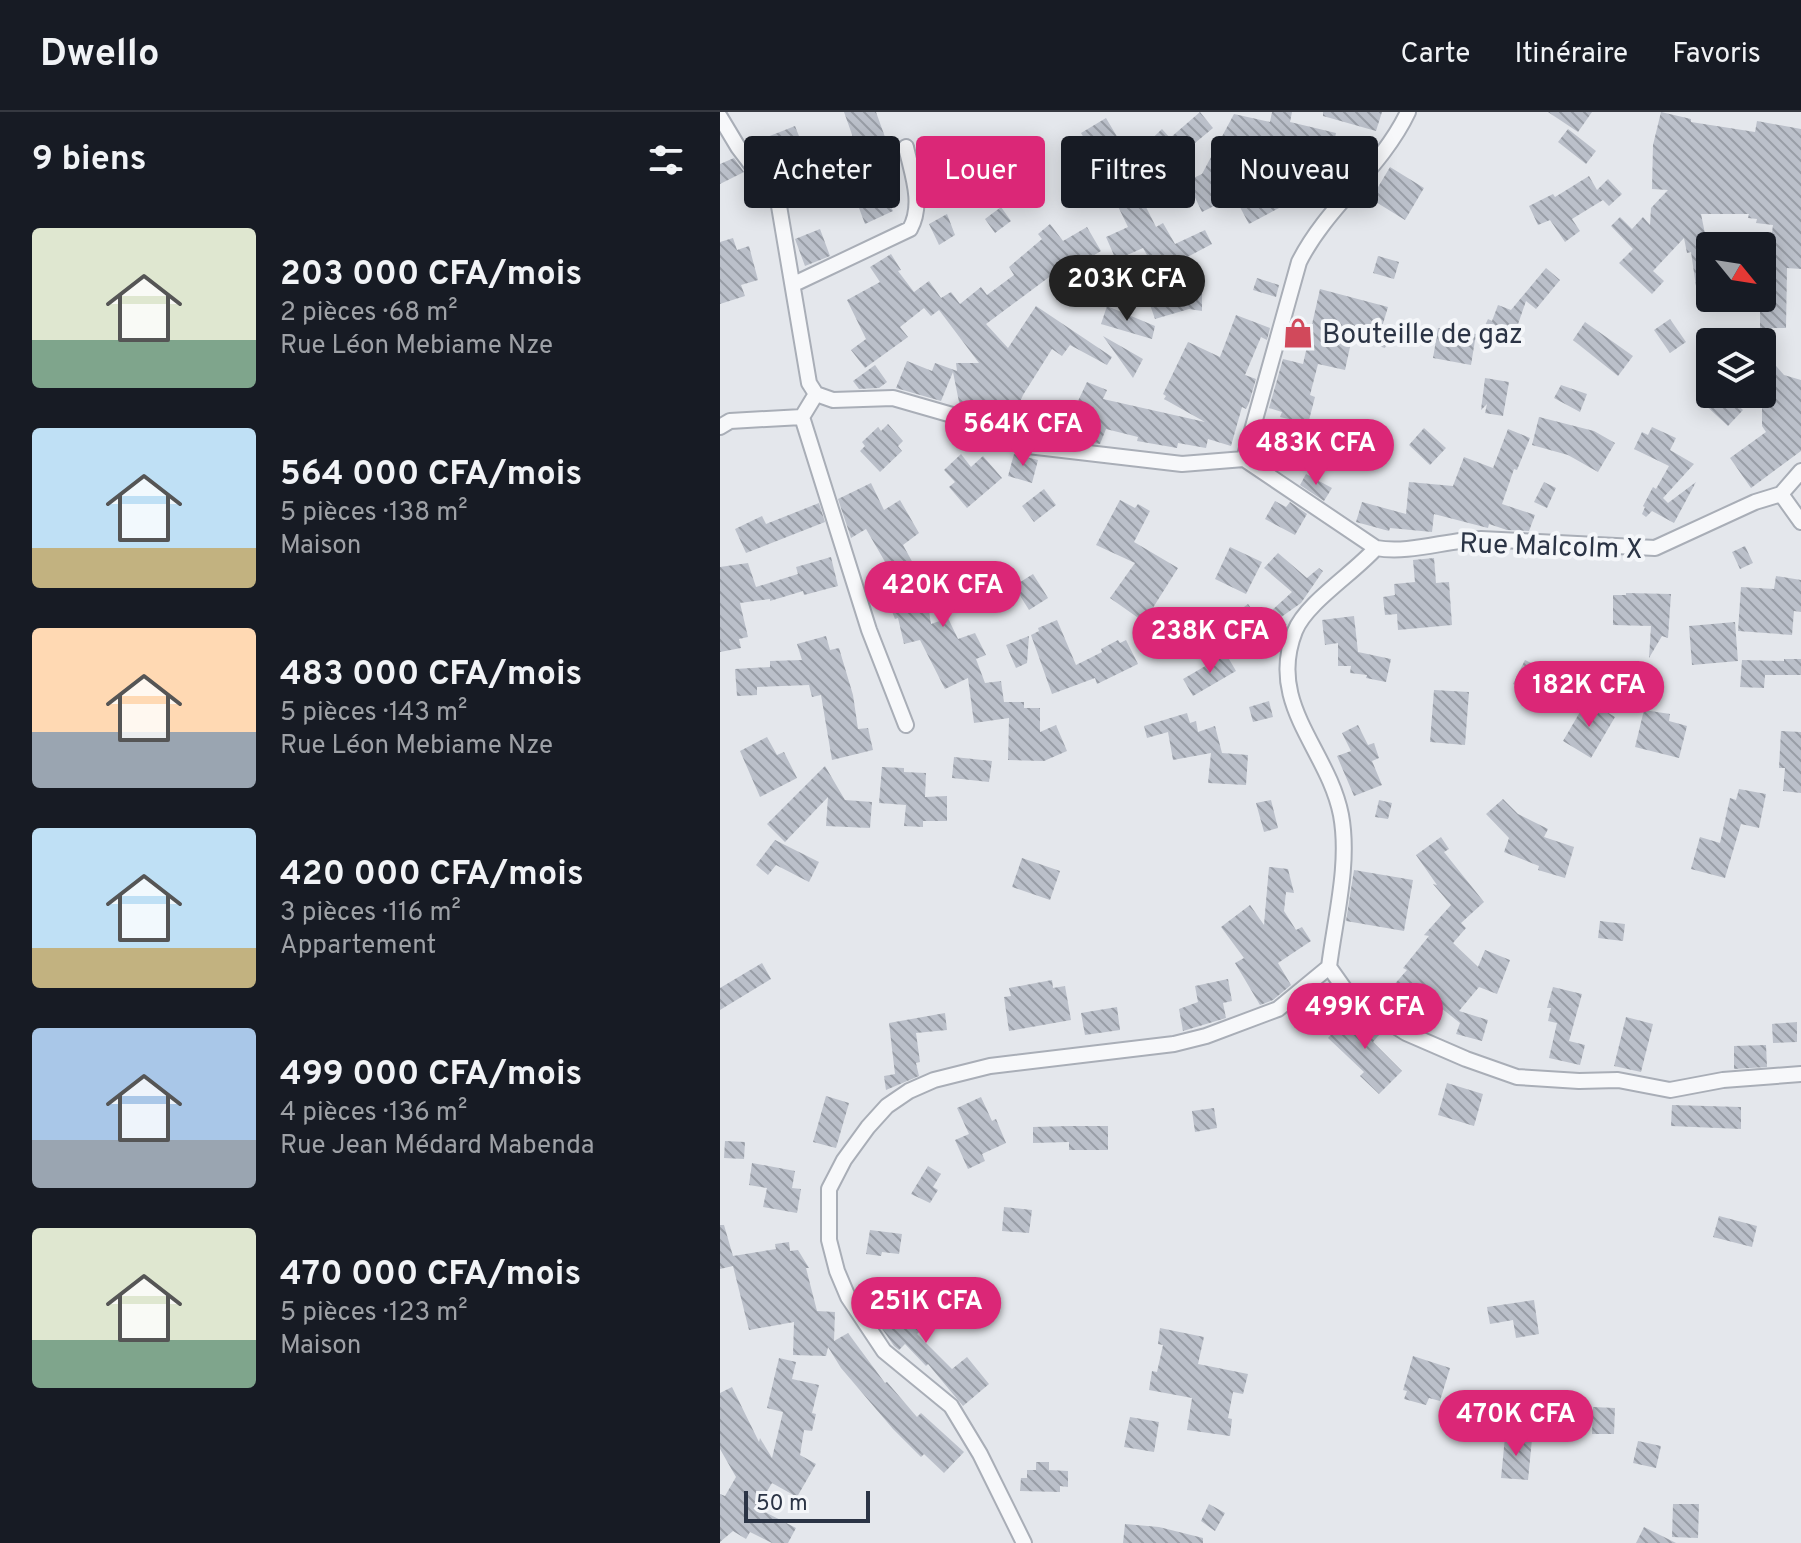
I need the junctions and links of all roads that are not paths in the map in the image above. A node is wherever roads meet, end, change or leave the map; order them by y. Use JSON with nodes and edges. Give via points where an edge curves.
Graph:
{"nodes":[{"id":1,"x":1408,"y":112,"type":"edge"},
{"id":2,"x":720,"y":117,"type":"edge"},
{"id":3,"x":906,"y":147,"type":"dead end"},
{"id":4,"x":794,"y":284,"type":"junction"},
{"id":5,"x":816,"y":394,"type":"junction"},
{"id":6,"x":802,"y":417,"type":"junction"},
{"id":7,"x":720,"y":427,"type":"edge"},
{"id":8,"x":1244,"y":459,"type":"junction"},
{"id":9,"x":1801,"y":471,"type":"edge"},
{"id":10,"x":1781,"y":494,"type":"junction"},
{"id":11,"x":1801,"y":522,"type":"edge"},
{"id":12,"x":1376,"y":548,"type":"junction"},
{"id":13,"x":906,"y":725,"type":"dead end"},
{"id":14,"x":1329,"y":967,"type":"junction"},
{"id":15,"x":1801,"y":1074,"type":"edge"},
{"id":16,"x":1024,"y":1543,"type":"edge"}],
"edges":[{"from":1,"to":8,"type":"street","via":[[1370,171],[1310,240],[1299,262]]},
{"from":2,"to":4,"type":"street","via":[[778,200]]},
{"from":3,"to":4,"type":"street","via":[[918,215],[910,229]]},
{"from":4,"to":5,"type":"street","via":[[806,370]]},
{"from":5,"to":6,"type":"street"},
{"from":5,"to":8,"type":"street","via":[[833,400],[893,398],[973,421],[1028,446],[1182,464]]},
{"from":6,"to":7,"type":"street","via":[[730,421]]},
{"from":6,"to":13,"type":"street","via":[[869,630]]},
{"from":8,"to":12,"type":"street"},
{"from":9,"to":10,"type":"street","name":"Rue Malcolm X"},
{"from":10,"to":11,"type":"street"},
{"from":10,"to":12,"type":"street","name":"Rue Malcolm X","via":[[1655,548],[1481,539],[1394,552]]},
{"from":12,"to":14,"type":"street","via":[[1307,612],[1296,629],[1286,669],[1297,716],[1333,788],[1345,845]]},
{"from":14,"to":15,"type":"street","via":[[1351,998],[1406,1033],[1517,1077],[1618,1080],[1670,1090]]},
{"from":14,"to":16,"type":"street","via":[[1278,1009],[1206,1036],[990,1066],[934,1080],[887,1106],[844,1160],[829,1189],[829,1240],[848,1297],[884,1351],[951,1406]]}]}
